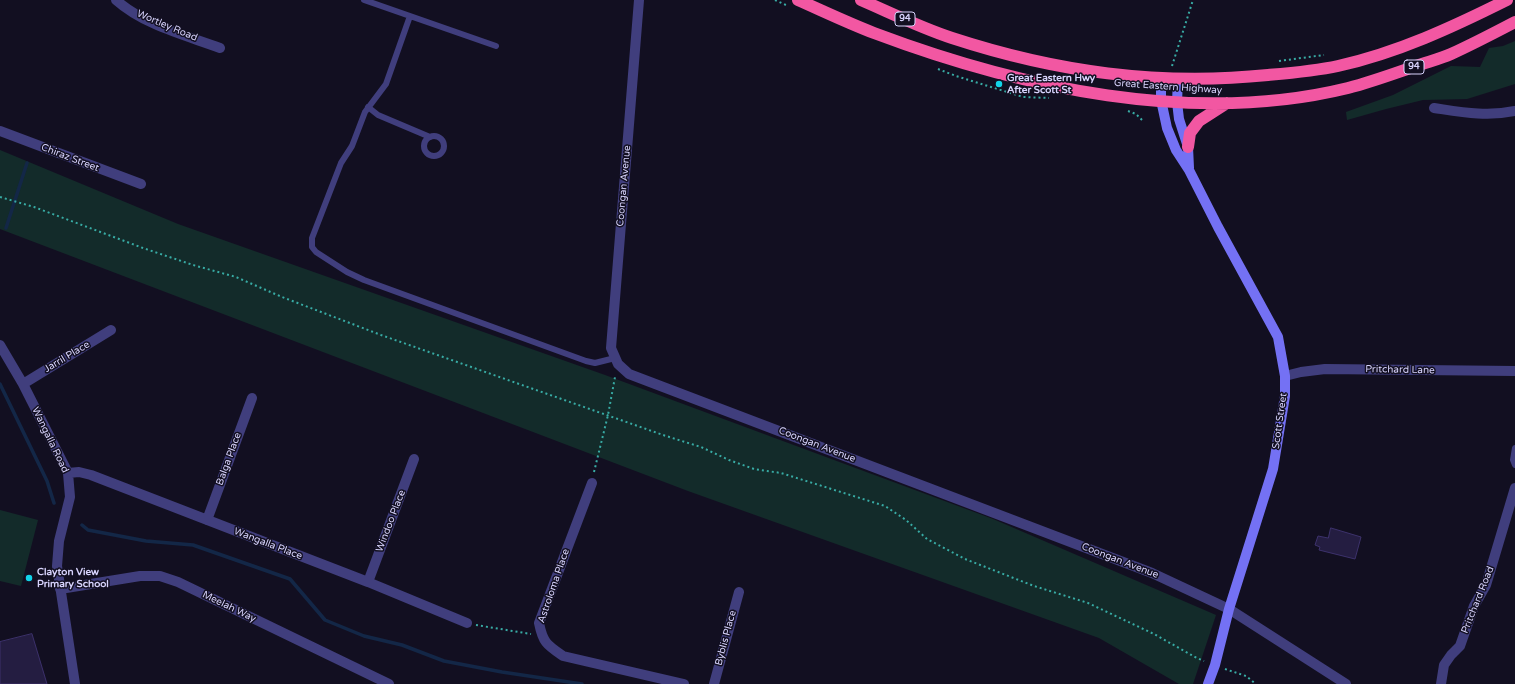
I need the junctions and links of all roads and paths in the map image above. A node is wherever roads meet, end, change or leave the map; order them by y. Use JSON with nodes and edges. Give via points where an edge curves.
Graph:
{"nodes":[{"id":1,"x":116,"y":0,"type":"edge"},
{"id":2,"x":364,"y":0,"type":"edge"},
{"id":3,"x":639,"y":0,"type":"edge"},
{"id":4,"x":798,"y":0,"type":"edge"},
{"id":5,"x":861,"y":0,"type":"edge"},
{"id":6,"x":1193,"y":0,"type":"edge"},
{"id":7,"x":1507,"y":0,"type":"edge"},
{"id":8,"x":410,"y":16,"type":"junction"},
{"id":9,"x":1515,"y":22,"type":"edge"},
{"id":10,"x":496,"y":46,"type":"dead end"},
{"id":11,"x":220,"y":48,"type":"dead end"},
{"id":12,"x":1329,"y":55,"type":"dead end"},
{"id":13,"x":1272,"y":63,"type":"dead end"},
{"id":14,"x":1170,"y":76,"type":"junction"},
{"id":15,"x":1161,"y":100,"type":"junction"},
{"id":16,"x":1178,"y":102,"type":"junction"},
{"id":17,"x":1227,"y":102,"type":"junction"},
{"id":18,"x":368,"y":107,"type":"junction"},
{"id":19,"x":1434,"y":108,"type":"dead end"},
{"id":20,"x":1515,"y":111,"type":"edge"},
{"id":21,"x":0,"y":131,"type":"edge"},
{"id":22,"x":430,"y":137,"type":"dead end"},
{"id":23,"x":1188,"y":147,"type":"junction"},
{"id":24,"x":1189,"y":170,"type":"junction"},
{"id":25,"x":141,"y":184,"type":"dead end"},
{"id":26,"x":0,"y":198,"type":"edge"},
{"id":27,"x":111,"y":330,"type":"dead end"},
{"id":28,"x":0,"y":345,"type":"edge"},
{"id":29,"x":617,"y":361,"type":"junction"},
{"id":30,"x":1515,"y":371,"type":"edge"},
{"id":31,"x":1285,"y":376,"type":"junction"},
{"id":32,"x":23,"y":384,"type":"junction"},
{"id":33,"x":252,"y":398,"type":"dead end"},
{"id":34,"x":608,"y":415,"type":"junction"},
{"id":35,"x":1515,"y":448,"type":"edge"},
{"id":36,"x":414,"y":459,"type":"dead end"},
{"id":37,"x":1515,"y":465,"type":"edge"},
{"id":38,"x":68,"y":473,"type":"junction"},
{"id":39,"x":592,"y":483,"type":"joint"},
{"id":40,"x":1515,"y":488,"type":"edge"},
{"id":41,"x":207,"y":520,"type":"junction"},
{"id":42,"x":368,"y":582,"type":"junction"},
{"id":43,"x":60,"y":590,"type":"junction"},
{"id":44,"x":739,"y":592,"type":"dead end"},
{"id":45,"x":1229,"y":609,"type":"junction"},
{"id":46,"x":467,"y":623,"type":"joint"},
{"id":47,"x":542,"y":636,"type":"junction"},
{"id":48,"x":1215,"y":665,"type":"junction"},
{"id":49,"x":75,"y":684,"type":"edge"},
{"id":50,"x":389,"y":684,"type":"edge"},
{"id":51,"x":684,"y":684,"type":"edge"},
{"id":52,"x":714,"y":684,"type":"edge"},
{"id":53,"x":1208,"y":684,"type":"edge"},
{"id":54,"x":1256,"y":684,"type":"edge"},
{"id":55,"x":1346,"y":684,"type":"edge"},
{"id":56,"x":1441,"y":684,"type":"edge"}],
"edges":[{"from":1,"to":11,"type":"street","name":"Wortley Road","via":[[149,21]]},
{"from":2,"to":8,"type":"lane"},
{"from":3,"to":29,"type":"street","name":"Coongan Avenue","via":[[611,348]]},
{"from":4,"to":15,"type":"highway","name":"Great Eastern Highway","number":"94","via":[[873,32],[963,63],[1059,87],[1124,98]]},
{"from":5,"to":14,"type":"highway","name":"Great Eastern Highway","number":"94","via":[[949,37],[992,50],[1078,70],[1121,75]]},
{"from":6,"to":14,"type":"path"},
{"from":7,"to":14,"type":"highway","name":"Great Eastern Highway","number":"94","via":[[1455,26],[1339,66],[1306,72],[1239,78]]},
{"from":8,"to":10,"type":"lane"},
{"from":8,"to":18,"type":"lane","via":[[386,84]]},
{"from":9,"to":17,"type":"highway","name":"Great Eastern Highway","number":"94","via":[[1450,54],[1375,80],[1306,96]]},
{"from":12,"to":13,"type":"path"},
{"from":14,"to":15,"type":"main road","name":"Scott Street"},
{"from":14,"to":16,"type":"main road","name":"Scott Street"},
{"from":15,"to":16,"type":"highway","name":"Great Eastern Highway","number":"94"},
{"from":15,"to":24,"type":"main road","name":"Scott Street","via":[[1167,128],[1176,150]]},
{"from":16,"to":17,"type":"highway","name":"Great Eastern Highway","number":"94"},
{"from":16,"to":23,"type":"main road","name":"Scott Street","via":[[1179,119]]},
{"from":17,"to":23,"type":"highway","via":[[1199,122],[1190,133]]},
{"from":18,"to":22,"type":"lane","via":[[378,115]]},
{"from":18,"to":29,"type":"lane","via":[[352,146],[341,164],[312,238],[312,247],[316,252],[364,280],[578,359],[596,363]]},
{"from":19,"to":20,"type":"street","via":[[1499,115]]},
{"from":21,"to":25,"type":"street","name":"Chiraz Street"},
{"from":23,"to":24,"type":"main road","name":"Scott Street"},
{"from":24,"to":31,"type":"main road","name":"Scott Street","via":[[1278,337]]},
{"from":26,"to":34,"type":"path","via":[[18,202],[193,265],[236,277],[381,335]]},
{"from":27,"to":32,"type":"street","name":"Jarril Place"},
{"from":28,"to":32,"type":"street","name":"Wangalla Road"},
{"from":29,"to":34,"type":"path"},
{"from":29,"to":45,"type":"street","name":"Coongan Avenue","via":[[629,374],[1152,572]]},
{"from":30,"to":31,"type":"street","name":"Pritchard Lane","via":[[1325,369]]},
{"from":31,"to":45,"type":"main road","name":"Scott Street","via":[[1285,396],[1272,469]]},
{"from":32,"to":38,"type":"street","name":"Wangalla Road"},
{"from":33,"to":41,"type":"street","name":"Balga Place"},
{"from":34,"to":39,"type":"path"},
{"from":34,"to":48,"type":"path","via":[[701,447],[754,469],[781,473],[885,506],[906,520],[926,539],[965,559],[1034,586],[1088,603]]},
{"from":35,"to":37,"type":"lane"},
{"from":36,"to":42,"type":"street","name":"Windoo Place"},
{"from":38,"to":41,"type":"street","name":"Wangalla Place","via":[[91,475]]},
{"from":38,"to":43,"type":"street","name":"Wangalla Road","via":[[70,497],[59,541],[57,566]]},
{"from":39,"to":47,"type":"street","name":"Astroloma Place","via":[[540,623]]},
{"from":40,"to":56,"type":"street","name":"Pritchard Road","via":[[1486,585],[1474,606],[1460,646],[1444,665]]},
{"from":41,"to":42,"type":"street","name":"Wangalla Place"},
{"from":42,"to":46,"type":"street","name":"Wangalla Place"},
{"from":43,"to":49,"type":"street","name":"Wangalla Road"},
{"from":43,"to":50,"type":"street","name":"Meelah Way","via":[[140,576],[160,576],[178,582]]},
{"from":44,"to":52,"type":"street","name":"Byblis Place"},
{"from":45,"to":48,"type":"main road","name":"Scott Street"},
{"from":45,"to":55,"type":"street","name":"Coongan Avenue"},
{"from":46,"to":47,"type":"path"},
{"from":47,"to":51,"type":"street","name":"Astroloma Place","via":[[549,646],[563,656]]},
{"from":48,"to":53,"type":"main road","name":"Scott Street"},
{"from":48,"to":54,"type":"path","via":[[1246,676]]}]}
